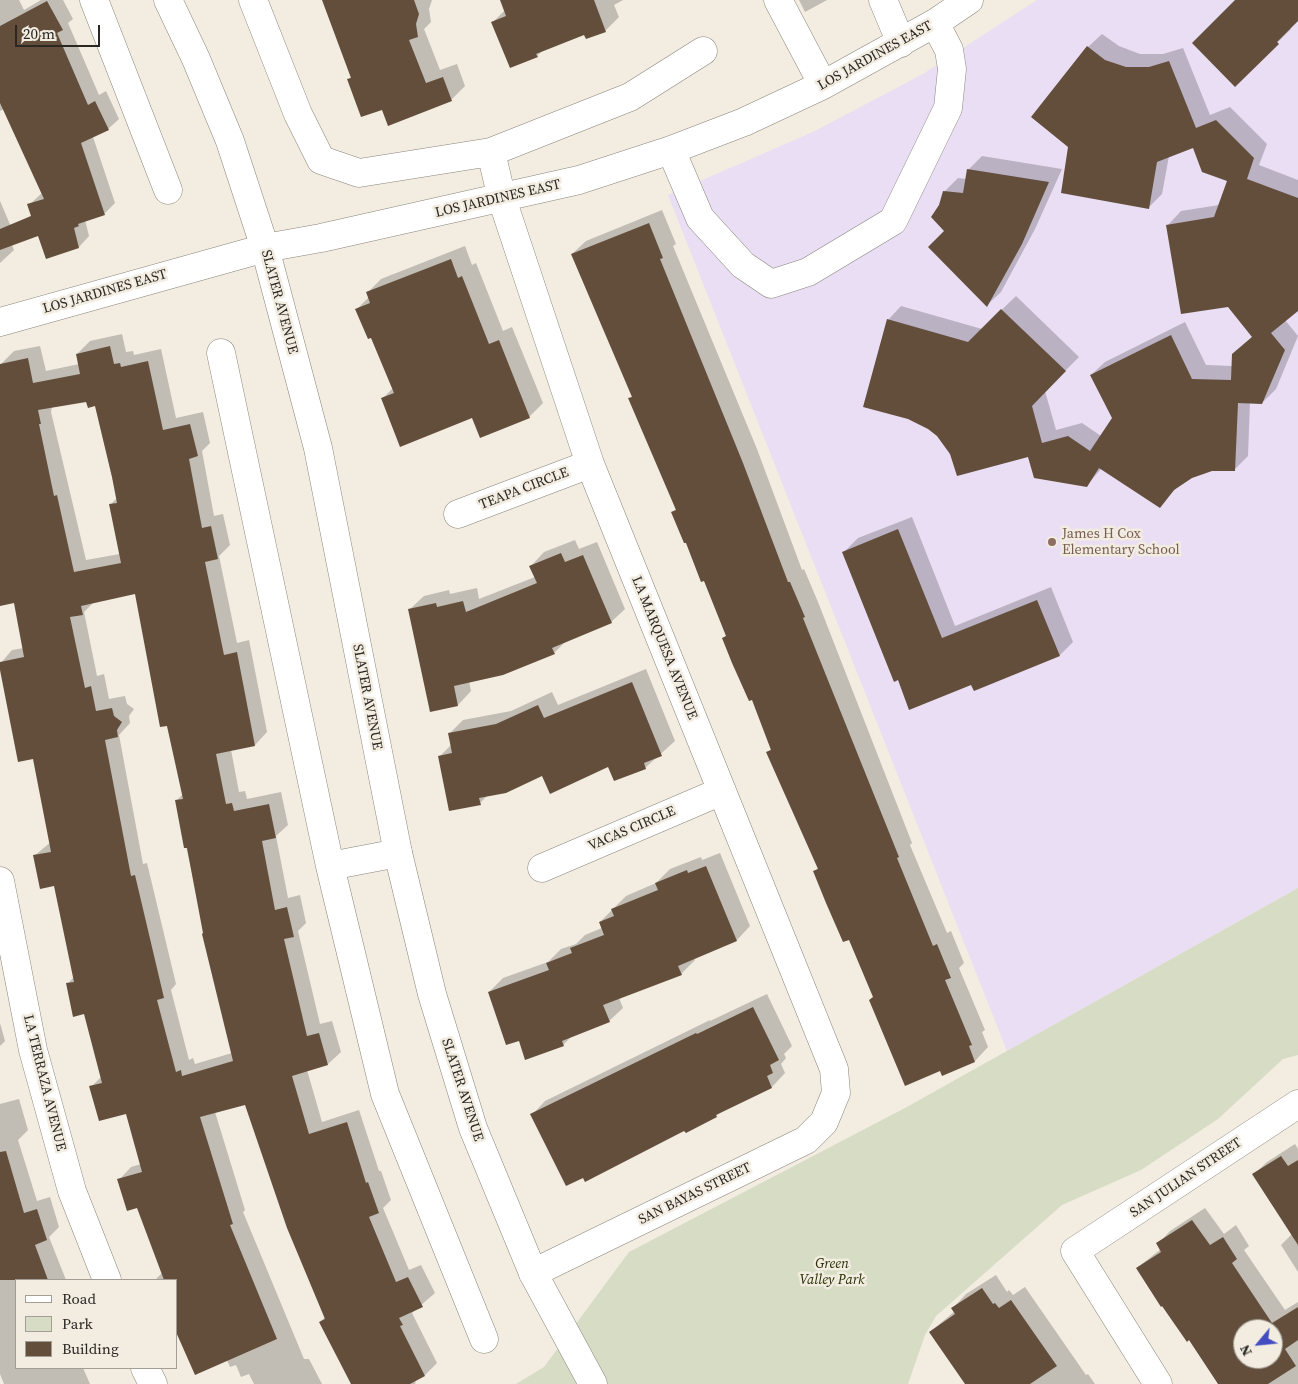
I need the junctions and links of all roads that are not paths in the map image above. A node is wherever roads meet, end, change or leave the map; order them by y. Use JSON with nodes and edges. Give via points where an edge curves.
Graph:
{"nodes":[{"id":1,"x":168,"y":0,"type":"edge"},
{"id":2,"x":253,"y":0,"type":"edge"},
{"id":3,"x":778,"y":0,"type":"edge"},
{"id":4,"x":883,"y":0,"type":"edge"},
{"id":5,"x":968,"y":0,"type":"edge"},
{"id":6,"x":96,"y":1,"type":"edge"},
{"id":7,"x":935,"y":23,"type":"junction"},
{"id":8,"x":901,"y":43,"type":"junction"},
{"id":9,"x":703,"y":51,"type":"dead end"},
{"id":10,"x":823,"y":85,"type":"junction"},
{"id":11,"x":671,"y":150,"type":"junction"},
{"id":12,"x":491,"y":152,"type":"junction"},
{"id":13,"x":168,"y":190,"type":"dead end"},
{"id":14,"x":502,"y":199,"type":"junction"},
{"id":15,"x":265,"y":248,"type":"junction"},
{"id":16,"x":0,"y":322,"type":"edge"},
{"id":17,"x":221,"y":353,"type":"dead end"},
{"id":18,"x":590,"y":464,"type":"junction"},
{"id":19,"x":458,"y":514,"type":"dead end"},
{"id":20,"x":722,"y":791,"type":"junction"},
{"id":21,"x":398,"y":853,"type":"junction"},
{"id":22,"x":330,"y":866,"type":"junction"},
{"id":23,"x":542,"y":868,"type":"dead end"},
{"id":24,"x":0,"y":880,"type":"edge"},
{"id":25,"x":836,"y":1094,"type":"joint"},
{"id":26,"x":1298,"y":1104,"type":"edge"},
{"id":27,"x":533,"y":1273,"type":"junction"},
{"id":28,"x":107,"y":1279,"type":"edge"},
{"id":29,"x":484,"y":1339,"type":"dead end"},
{"id":30,"x":146,"y":1369,"type":"edge"},
{"id":31,"x":154,"y":1384,"type":"edge"},
{"id":32,"x":593,"y":1384,"type":"edge"},
{"id":33,"x":1158,"y":1384,"type":"edge"}],
"edges":[{"from":1,"to":15,"type":"street","name":"SLATER AVENUE","via":[[230,141]]},
{"from":2,"to":12,"type":"street","via":[[298,114],[321,160],[359,173]]},
{"from":3,"to":10,"type":"street"},
{"from":4,"to":8,"type":"street"},
{"from":5,"to":7,"type":"street","name":"LOS JARDINES EAST"},
{"from":6,"to":13,"type":"street"},
{"from":7,"to":8,"type":"street","name":"LOS JARDINES EAST"},
{"from":7,"to":11,"type":"street","via":[[949,50],[952,69],[948,108],[893,221],[808,272],[770,284],[743,266],[700,218]]},
{"from":8,"to":10,"type":"street","name":"LOS JARDINES EAST"},
{"from":9,"to":12,"type":"street","via":[[630,97]]},
{"from":10,"to":11,"type":"street","name":"LOS JARDINES EAST","via":[[744,122]]},
{"from":11,"to":14,"type":"street","name":"LOS JARDINES EAST","via":[[579,180]]},
{"from":12,"to":14,"type":"street","name":"LA MARQUESA AVENUE"},
{"from":14,"to":15,"type":"street","name":"LOS JARDINES EAST"},
{"from":14,"to":18,"type":"street","name":"LA MARQUESA AVENUE"},
{"from":15,"to":16,"type":"street","name":"LOS JARDINES EAST"},
{"from":15,"to":21,"type":"street","name":"SLATER AVENUE","via":[[318,448]]},
{"from":17,"to":22,"type":"street"},
{"from":18,"to":19,"type":"street","name":"TEAPA CIRCLE"},
{"from":18,"to":20,"type":"street","name":"LA MARQUESA AVENUE"},
{"from":20,"to":23,"type":"street","name":"VACAS CIRCLE"},
{"from":20,"to":25,"type":"street","name":"LA MARQUESA AVENUE","via":[[834,1069]]},
{"from":21,"to":22,"type":"street"},
{"from":21,"to":27,"type":"street","name":"SLATER AVENUE","via":[[432,994],[473,1128]]},
{"from":22,"to":29,"type":"street","via":[[385,1094]]},
{"from":24,"to":28,"type":"street","name":"LA TERRAZA AVENUE","via":[[33,1050],[72,1191]]},
{"from":25,"to":27,"type":"street","name":"SAN BAYAS STREET","via":[[824,1122],[806,1140]]},
{"from":26,"to":33,"type":"street","name":"SAN JULIAN STREET","via":[[1075,1252]]},
{"from":27,"to":32,"type":"street","name":"SLATER AVENUE"},
{"from":30,"to":31,"type":"street"}]}
